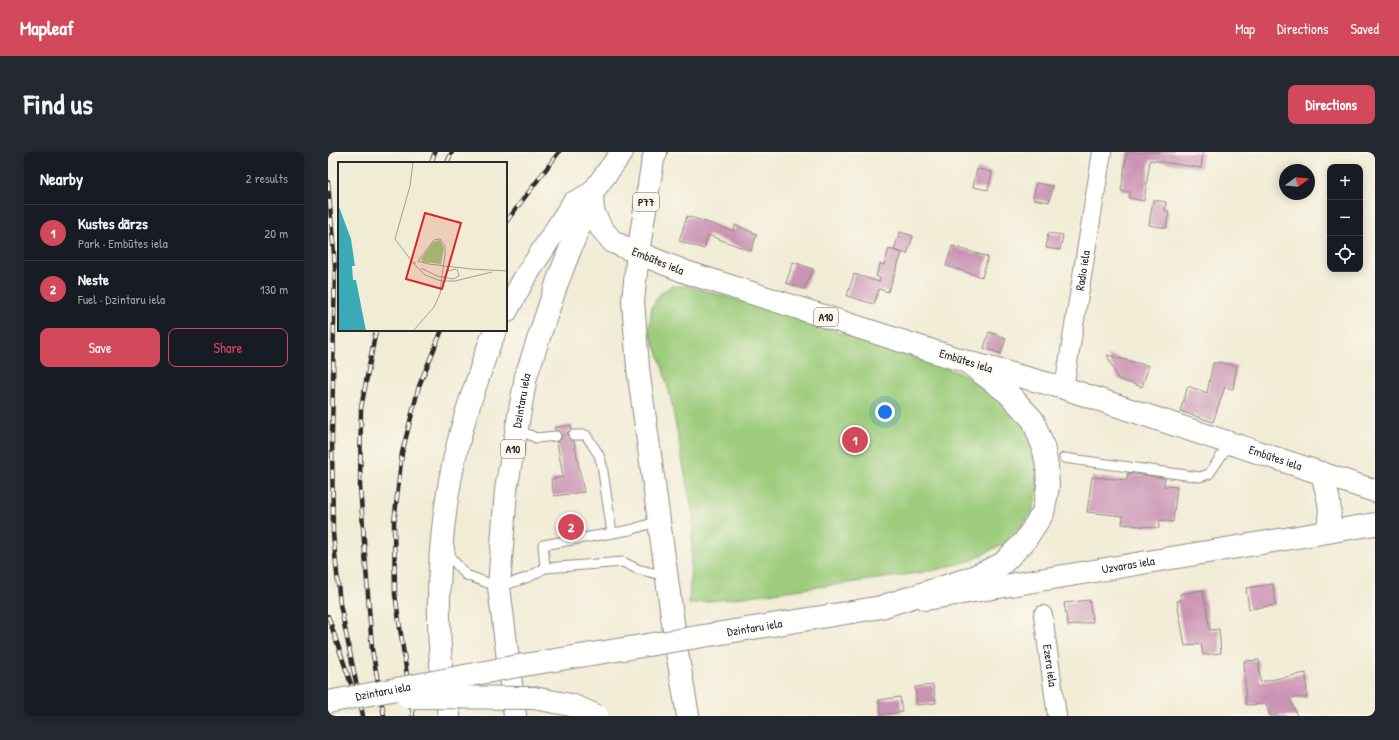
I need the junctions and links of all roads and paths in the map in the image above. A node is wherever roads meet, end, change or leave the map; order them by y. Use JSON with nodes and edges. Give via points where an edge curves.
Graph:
{"nodes":[{"id":1,"x":622,"y":152,"type":"edge"},
{"id":2,"x":656,"y":152,"type":"edge"},
{"id":3,"x":1102,"y":152,"type":"edge"},
{"id":4,"x":592,"y":192,"type":"junction"},
{"id":5,"x":638,"y":253,"type":"junction"},
{"id":6,"x":507,"y":310,"type":"edge"},
{"id":7,"x":496,"y":331,"type":"edge"},
{"id":8,"x":967,"y":362,"type":"junction"},
{"id":9,"x":1064,"y":388,"type":"junction"},
{"id":10,"x":517,"y":429,"type":"junction"},
{"id":11,"x":556,"y":436,"type":"dead end"},
{"id":12,"x":573,"y":436,"type":"dead end"},
{"id":13,"x":1230,"y":443,"type":"junction"},
{"id":14,"x":1064,"y":458,"type":"dead end"},
{"id":15,"x":1322,"y":473,"type":"junction"},
{"id":16,"x":1375,"y":491,"type":"edge"},
{"id":17,"x":443,"y":519,"type":"junction"},
{"id":18,"x":660,"y":520,"type":"junction"},
{"id":19,"x":1375,"y":524,"type":"edge"},
{"id":20,"x":1327,"y":532,"type":"junction"},
{"id":21,"x":612,"y":533,"type":"junction"},
{"id":22,"x":545,"y":568,"type":"junction"},
{"id":23,"x":667,"y":576,"type":"junction"},
{"id":24,"x":499,"y":587,"type":"junction"},
{"id":25,"x":881,"y":607,"type":"junction"},
{"id":26,"x":1043,"y":616,"type":"dead end"},
{"id":27,"x":355,"y":698,"type":"junction"},
{"id":28,"x":328,"y":702,"type":"edge"},
{"id":29,"x":449,"y":716,"type":"edge"},
{"id":30,"x":515,"y":716,"type":"edge"},
{"id":31,"x":597,"y":716,"type":"edge"},
{"id":32,"x":688,"y":716,"type":"edge"},
{"id":33,"x":1058,"y":716,"type":"edge"}],
"edges":[{"from":1,"to":4,"type":"main road","name":"Dzintaru iela"},
{"from":2,"to":5,"type":"main road","number":"P77"},
{"from":3,"to":9,"type":"street","name":"Radio iela"},
{"from":4,"to":5,"type":"main road","name":"Embūtes iela","via":[[593,211],[600,228],[613,242]]},
{"from":4,"to":6,"type":"main road","via":[[573,203]]},
{"from":4,"to":10,"type":"main road","name":"Dzintaru iela","number":"A10","via":[[557,283],[526,376]]},
{"from":5,"to":8,"type":"main road","name":"Embūtes iela","number":"A10","via":[[686,272]]},
{"from":5,"to":18,"type":"main road","via":[[633,301],[638,368]]},
{"from":7,"to":17,"type":"main road","via":[[467,410]]},
{"from":8,"to":9,"type":"main road","name":"Embūtes iela"},
{"from":8,"to":25,"type":"main road","number":"A10","via":[[1008,393],[1033,420],[1047,466],[1048,487],[1043,513],[1024,542],[1002,564],[971,578]]},
{"from":9,"to":13,"type":"main road","name":"Embūtes iela"},
{"from":10,"to":11,"type":"lane","via":[[536,438]]},
{"from":10,"to":24,"type":"main road","name":"Dzintaru iela","number":"A10","via":[[506,490]]},
{"from":12,"to":21,"type":"lane","via":[[586,435],[599,455]]},
{"from":13,"to":14,"type":"lane","via":[[1209,474],[1200,477]]},
{"from":13,"to":15,"type":"main road","name":"Embūtes iela"},
{"from":15,"to":16,"type":"main road","name":"Embūtes iela"},
{"from":15,"to":20,"type":"main road","via":[[1330,499],[1331,514]]},
{"from":17,"to":24,"type":"lane","via":[[451,558],[466,575]]},
{"from":17,"to":29,"type":"main road","via":[[438,597],[441,666]]},
{"from":18,"to":21,"type":"lane"},
{"from":18,"to":23,"type":"main road"},
{"from":19,"to":20,"type":"main road","name":"Uzvaras iela"},
{"from":20,"to":25,"type":"main road","name":"Uzvaras iela"},
{"from":21,"to":22,"type":"lane","via":[[543,545]]},
{"from":22,"to":23,"type":"lane","via":[[623,562],[637,569]]},
{"from":22,"to":24,"type":"lane"},
{"from":23,"to":32,"type":"main road"},
{"from":24,"to":30,"type":"main road","name":"Dzintaru iela","number":"A10"},
{"from":25,"to":27,"type":"main road","name":"Dzintaru iela","number":"A10","bridge":true,"via":[[518,666]]},
{"from":26,"to":33,"type":"street","name":"Ezera iela"},
{"from":27,"to":28,"type":"main road","name":"Dzintaru iela","number":"A10","bridge":true},
{"from":27,"to":31,"type":"main road","number":"A10","bridge":true,"via":[[534,698],[571,705]]}]}
